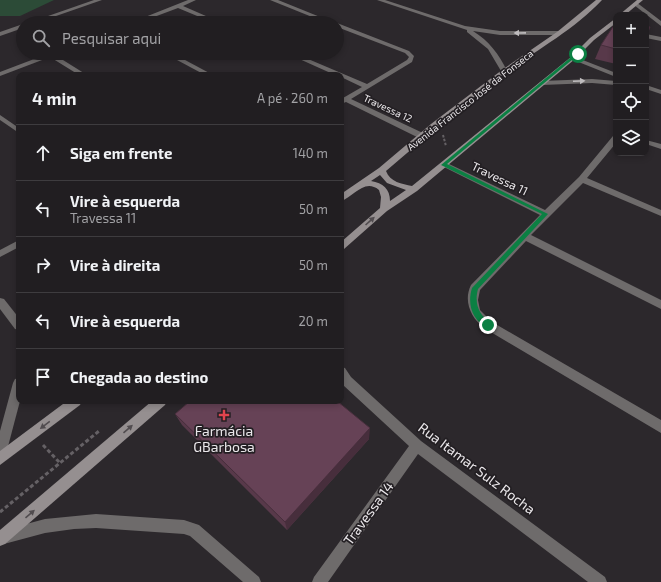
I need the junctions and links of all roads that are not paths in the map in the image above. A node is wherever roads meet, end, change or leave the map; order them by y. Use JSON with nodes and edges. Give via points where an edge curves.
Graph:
{"nodes":[{"id":1,"x":99,"y":0,"type":"edge"},
{"id":2,"x":193,"y":0,"type":"edge"},
{"id":3,"x":273,"y":0,"type":"edge"},
{"id":4,"x":380,"y":0,"type":"edge"},
{"id":5,"x":599,"y":0,"type":"edge"},
{"id":6,"x":638,"y":2,"type":"edge"},
{"id":7,"x":178,"y":6,"type":"junction"},
{"id":8,"x":626,"y":12,"type":"edge"},
{"id":9,"x":52,"y":16,"type":"edge"},
{"id":10,"x":152,"y":16,"type":"edge"},
{"id":11,"x":202,"y":16,"type":"edge"},
{"id":12,"x":314,"y":16,"type":"edge"},
{"id":13,"x":613,"y":22,"type":"edge"},
{"id":14,"x":661,"y":24,"type":"edge"},
{"id":15,"x":0,"y":26,"type":"edge"},
{"id":16,"x":344,"y":28,"type":"edge"},
{"id":17,"x":464,"y":28,"type":"junction"},
{"id":18,"x":606,"y":28,"type":"junction"},
{"id":19,"x":15,"y":29,"type":"joint"},
{"id":20,"x":613,"y":29,"type":"edge"},
{"id":21,"x":559,"y":33,"type":"junction"},
{"id":22,"x":0,"y":34,"type":"edge"},
{"id":23,"x":649,"y":37,"type":"edge"},
{"id":24,"x":661,"y":39,"type":"edge"},
{"id":25,"x":574,"y":58,"type":"junction"},
{"id":26,"x":37,"y":60,"type":"edge"},
{"id":27,"x":62,"y":60,"type":"edge"},
{"id":28,"x":181,"y":60,"type":"edge"},
{"id":29,"x":306,"y":60,"type":"edge"},
{"id":30,"x":0,"y":65,"type":"edge"},
{"id":31,"x":9,"y":71,"type":"junction"},
{"id":32,"x":504,"y":71,"type":"junction"},
{"id":33,"x":80,"y":72,"type":"edge"},
{"id":34,"x":204,"y":72,"type":"edge"},
{"id":35,"x":334,"y":72,"type":"edge"},
{"id":36,"x":0,"y":74,"type":"edge"},
{"id":37,"x":613,"y":74,"type":"edge"},
{"id":38,"x":344,"y":76,"type":"edge"},
{"id":39,"x":542,"y":83,"type":"junction"},
{"id":40,"x":613,"y":83,"type":"edge"},
{"id":41,"x":366,"y":86,"type":"junction"},
{"id":42,"x":649,"y":88,"type":"edge"},
{"id":43,"x":661,"y":92,"type":"edge"},
{"id":44,"x":344,"y":100,"type":"edge"},
{"id":45,"x":344,"y":101,"type":"edge"},
{"id":46,"x":0,"y":116,"type":"edge"},
{"id":47,"x":16,"y":129,"type":"edge"},
{"id":48,"x":422,"y":136,"type":"junction"},
{"id":49,"x":613,"y":142,"type":"edge"},
{"id":50,"x":649,"y":143,"type":"edge"},
{"id":51,"x":661,"y":147,"type":"edge"},
{"id":52,"x":444,"y":165,"type":"junction"},
{"id":53,"x":382,"y":170,"type":"junction"},
{"id":54,"x":582,"y":179,"type":"junction"},
{"id":55,"x":360,"y":184,"type":"junction"},
{"id":56,"x":414,"y":189,"type":"junction"},
{"id":57,"x":344,"y":196,"type":"edge"},
{"id":58,"x":384,"y":209,"type":"junction"},
{"id":59,"x":661,"y":213,"type":"edge"},
{"id":60,"x":546,"y":214,"type":"junction"},
{"id":61,"x":524,"y":236,"type":"junction"},
{"id":62,"x":344,"y":244,"type":"edge"},
{"id":63,"x":16,"y":245,"type":"edge"},
{"id":64,"x":0,"y":254,"type":"edge"},
{"id":65,"x":0,"y":302,"type":"edge"},
{"id":66,"x":661,"y":305,"type":"edge"},
{"id":67,"x":16,"y":322,"type":"edge"},
{"id":68,"x":344,"y":376,"type":"edge"},
{"id":69,"x":16,"y":394,"type":"edge"},
{"id":70,"x":72,"y":404,"type":"edge"},
{"id":71,"x":158,"y":404,"type":"edge"},
{"id":72,"x":661,"y":427,"type":"edge"},
{"id":73,"x":417,"y":445,"type":"junction"},
{"id":74,"x":0,"y":454,"type":"edge"},
{"id":75,"x":0,"y":459,"type":"edge"},
{"id":76,"x":1,"y":538,"type":"edge"},
{"id":77,"x":254,"y":582,"type":"edge"},
{"id":78,"x":319,"y":582,"type":"edge"},
{"id":79,"x":600,"y":582,"type":"edge"}],
"edges":[{"from":1,"to":9,"type":"street"},
{"from":2,"to":7,"type":"street"},
{"from":3,"to":12,"type":"street"},
{"from":4,"to":17,"type":"street"},
{"from":5,"to":21,"type":"main road","name":"Avenida Francisco José da Fonseca"},
{"from":6,"to":8,"type":"main road"},
{"from":6,"to":14,"type":"street"},
{"from":7,"to":10,"type":"street"},
{"from":7,"to":11,"type":"street"},
{"from":13,"to":18,"type":"main road"},
{"from":15,"to":19,"type":"street"},
{"from":16,"to":41,"type":"street","via":[[412,56],[410,61]]},
{"from":21,"to":17,"type":"street","one_way":true,"via":[[500,33]]},
{"from":17,"to":32,"type":"street","via":[[485,41]]},
{"from":18,"to":20,"type":"street"},
{"from":18,"to":25,"type":"main road"},
{"from":19,"to":22,"type":"street"},
{"from":21,"to":32,"type":"main road","name":"Avenida Francisco José da Fonseca"},
{"from":23,"to":24,"type":"street"},
{"from":25,"to":37,"type":"street"},
{"from":25,"to":39,"type":"main road"},
{"from":26,"to":31,"type":"street"},
{"from":27,"to":33,"type":"street"},
{"from":28,"to":34,"type":"street"},
{"from":29,"to":35,"type":"street"},
{"from":30,"to":31,"type":"street"},
{"from":31,"to":36,"type":"street"},
{"from":32,"to":48,"type":"main road","name":"Avenida Francisco José da Fonseca"},
{"from":38,"to":41,"type":"street"},
{"from":39,"to":40,"type":"street","one_way":true},
{"from":39,"to":52,"type":"main road"},
{"from":41,"to":44,"type":"street"},
{"from":42,"to":43,"type":"street"},
{"from":45,"to":48,"type":"street","name":"Travessa 12"},
{"from":46,"to":47,"type":"street"},
{"from":48,"to":53,"type":"main road","name":"Avenida Francisco José da Fonseca"},
{"from":49,"to":54,"type":"street"},
{"from":50,"to":51,"type":"street"},
{"from":52,"to":56,"type":"main road"},
{"from":52,"to":60,"type":"street","name":"Travessa 11"},
{"from":53,"to":55,"type":"main road","name":"Avenida Francisco José da Fonseca"},
{"from":53,"to":56,"type":"main road","via":[[386,178],[395,184]]},
{"from":54,"to":59,"type":"street"},
{"from":54,"to":60,"type":"street"},
{"from":55,"to":57,"type":"main road","name":"Avenida Francisco José da Fonseca"},
{"from":55,"to":58,"type":"main road","via":[[373,184],[384,191],[387,197]]},
{"from":56,"to":58,"type":"main road"},
{"from":62,"to":58,"type":"main road","one_way":true},
{"from":60,"to":61,"type":"street"},
{"from":61,"to":66,"type":"street"},
{"from":61,"to":72,"type":"street","via":[[475,288],[473,303],[480,320]]},
{"from":63,"to":64,"type":"street"},
{"from":65,"to":67,"type":"street"},
{"from":68,"to":73,"type":"street","name":"Rua Itamar Sulz Rocha"},
{"from":69,"to":74,"type":"street"},
{"from":70,"to":75,"type":"main road","one_way":true},
{"from":76,"to":71,"type":"main road","one_way":true},
{"from":73,"to":78,"type":"street","name":"Travessa 14"},
{"from":73,"to":79,"type":"street","name":"Rua Itamar Sulz Rocha"},
{"from":76,"to":77,"type":"street","via":[[45,526],[74,522],[170,524],[194,530]]}]}
